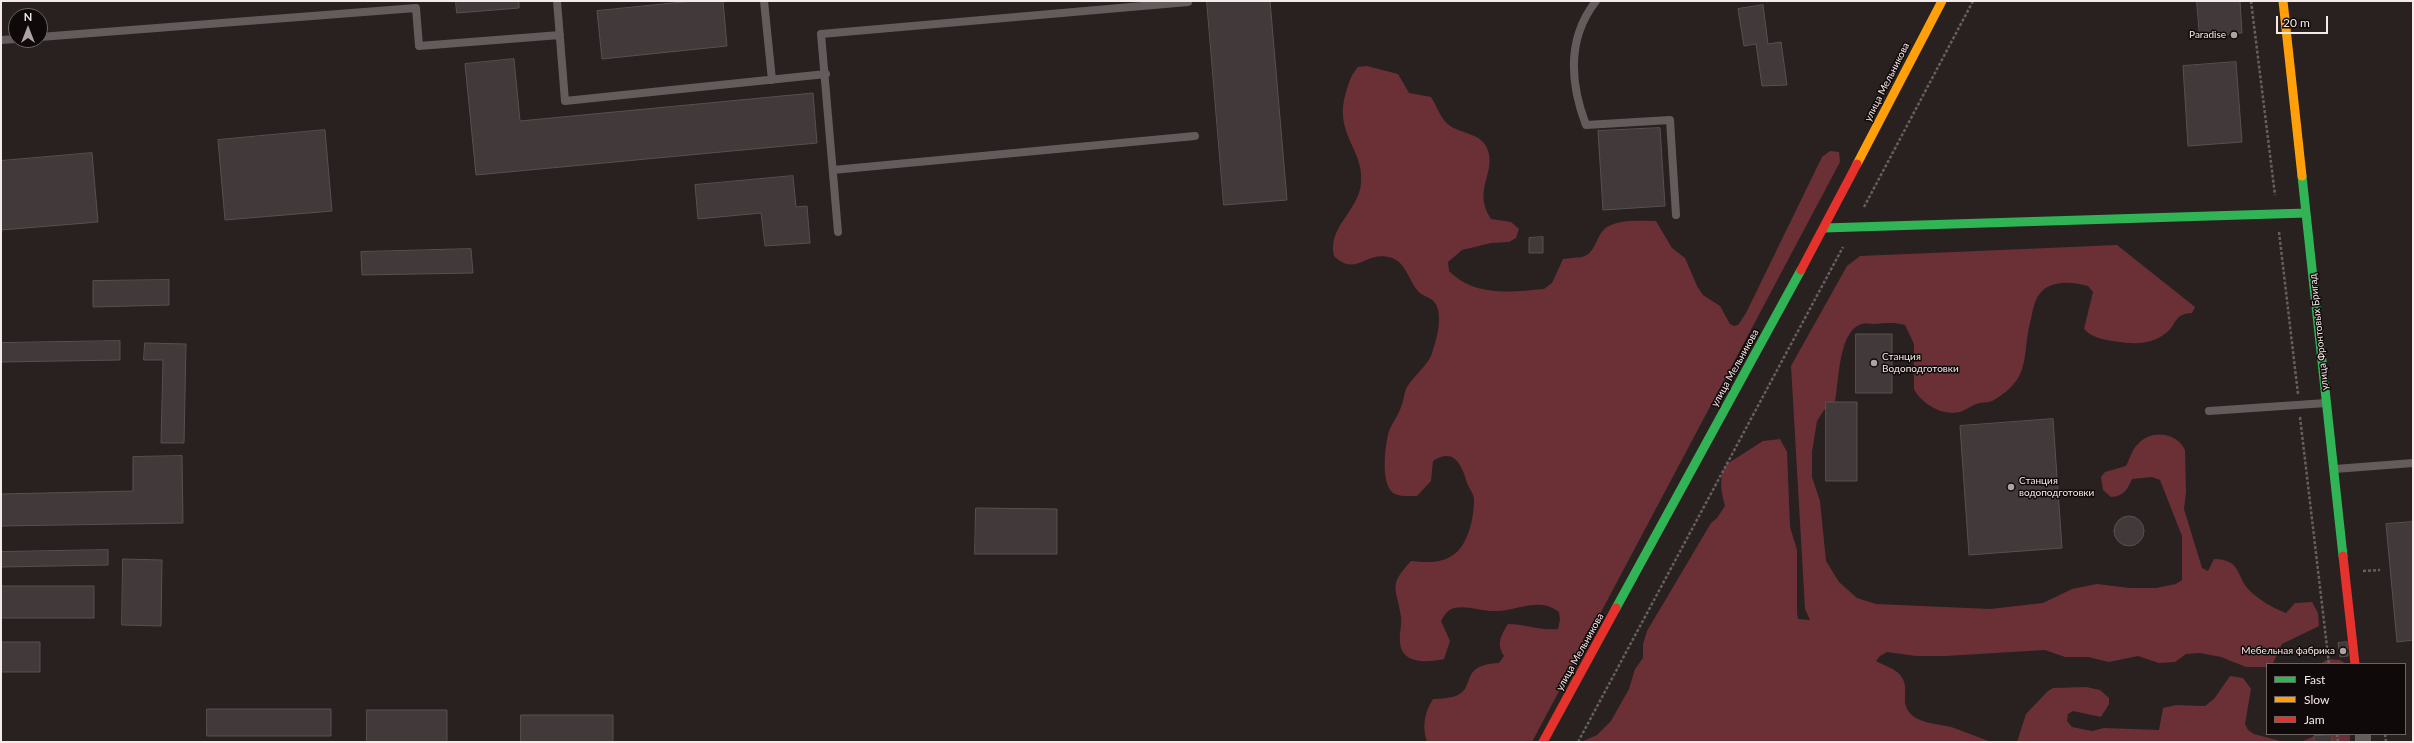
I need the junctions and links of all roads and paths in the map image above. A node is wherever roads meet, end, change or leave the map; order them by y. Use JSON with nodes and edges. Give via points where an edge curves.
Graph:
{"nodes":[{"id":1,"x":557,"y":1,"type":"edge"},
{"id":2,"x":764,"y":1,"type":"edge"},
{"id":3,"x":1596,"y":1,"type":"edge"},
{"id":4,"x":1942,"y":1,"type":"edge"},
{"id":5,"x":1973,"y":1,"type":"edge"},
{"id":6,"x":2250,"y":1,"type":"edge"},
{"id":7,"x":2283,"y":1,"type":"edge"},
{"id":8,"x":1188,"y":2,"type":"dead end"},
{"id":9,"x":560,"y":35,"type":"junction"},
{"id":10,"x":48,"y":36,"type":"edge"},
{"id":11,"x":826,"y":74,"type":"junction"},
{"id":12,"x":772,"y":80,"type":"junction"},
{"id":13,"x":1195,"y":136,"type":"dead end"},
{"id":14,"x":833,"y":170,"type":"junction"},
{"id":15,"x":2306,"y":213,"type":"junction"},
{"id":16,"x":2277,"y":214,"type":"junction"},
{"id":17,"x":1676,"y":215,"type":"dead end"},
{"id":18,"x":1824,"y":228,"type":"junction"},
{"id":19,"x":1853,"y":228,"type":"junction"},
{"id":20,"x":838,"y":232,"type":"dead end"},
{"id":21,"x":2327,"y":403,"type":"junction"},
{"id":22,"x":2299,"y":404,"type":"junction"},
{"id":23,"x":2209,"y":411,"type":"dead end"},
{"id":24,"x":2413,"y":463,"type":"edge"},
{"id":25,"x":2334,"y":469,"type":"junction"},
{"id":26,"x":2329,"y":663,"type":"edge"},
{"id":27,"x":2355,"y":663,"type":"edge"},
{"id":28,"x":1543,"y":742,"type":"edge"},
{"id":29,"x":1578,"y":742,"type":"edge"}],
"edges":[{"from":1,"to":9,"type":"lane"},
{"from":2,"to":12,"type":"lane"},
{"from":3,"to":17,"type":"lane","via":[[1586,14],[1576,41],[1573,64],[1577,101],[1586,125],[1670,120]]},
{"from":4,"to":18,"type":"street","name":"улица Мельникова"},
{"from":5,"to":19,"type":"path"},
{"from":6,"to":16,"type":"path"},
{"from":7,"to":15,"type":"street","name":"улица Фронтовых Бригад"},
{"from":8,"to":11,"type":"lane","via":[[821,34]]},
{"from":9,"to":10,"type":"lane","via":[[419,46],[416,8]]},
{"from":9,"to":12,"type":"lane","via":[[565,100]]},
{"from":11,"to":12,"type":"lane"},
{"from":11,"to":14,"type":"lane"},
{"from":13,"to":14,"type":"lane"},
{"from":14,"to":20,"type":"lane"},
{"from":15,"to":16,"type":"street"},
{"from":15,"to":21,"type":"street","name":"улица Фронтовых Бригад"},
{"from":16,"to":19,"type":"street"},
{"from":16,"to":22,"type":"path"},
{"from":18,"to":19,"type":"street"},
{"from":18,"to":28,"type":"street","name":"улица Мельникова"},
{"from":19,"to":29,"type":"path"},
{"from":21,"to":22,"type":"lane"},
{"from":21,"to":25,"type":"street","name":"улица Фронтовых Бригад"},
{"from":22,"to":23,"type":"lane"},
{"from":22,"to":26,"type":"path"},
{"from":24,"to":25,"type":"lane"},
{"from":25,"to":27,"type":"street","name":"улица Фронтовых Бригад"}]}
